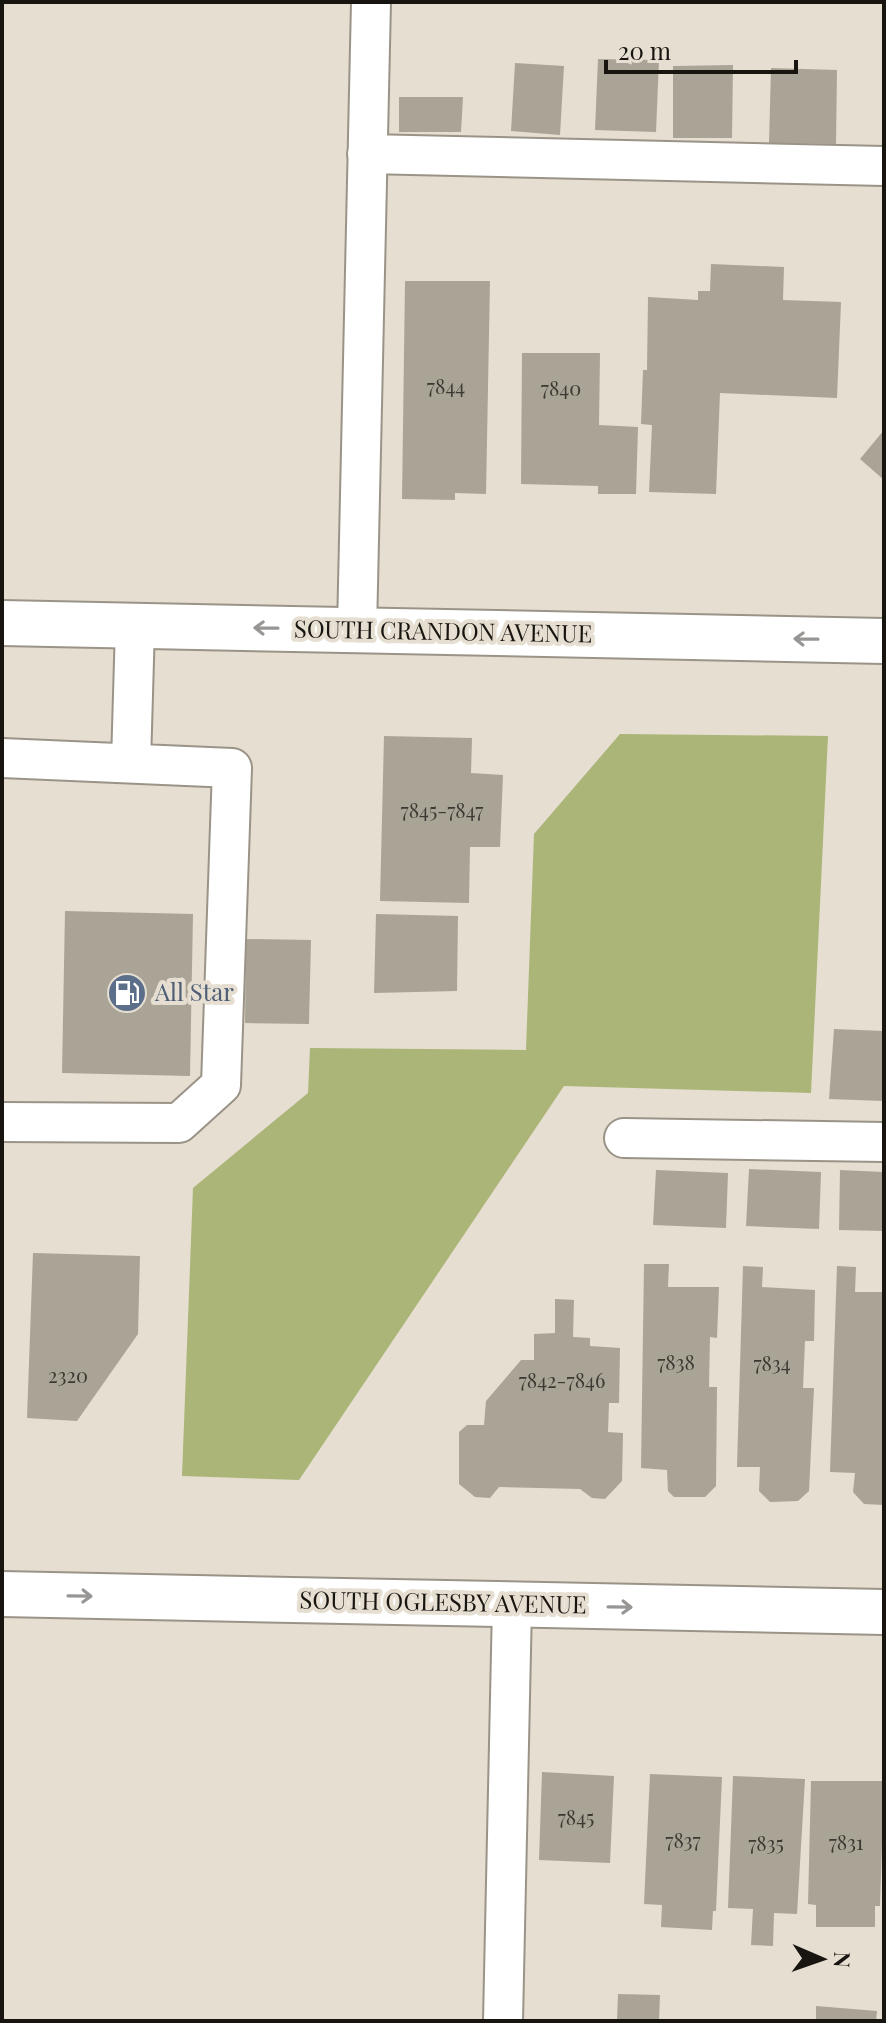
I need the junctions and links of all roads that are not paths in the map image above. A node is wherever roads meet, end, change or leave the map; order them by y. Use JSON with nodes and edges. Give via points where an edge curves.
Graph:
{"nodes":[{"id":1,"x":371,"y":2,"type":"edge"},
{"id":2,"x":367,"y":154,"type":"junction"},
{"id":3,"x":884,"y":166,"type":"edge"},
{"id":4,"x":2,"y":623,"type":"edge"},
{"id":5,"x":135,"y":626,"type":"junction"},
{"id":6,"x":357,"y":630,"type":"junction"},
{"id":7,"x":884,"y":641,"type":"edge"},
{"id":8,"x":2,"y":758,"type":"edge"},
{"id":9,"x":131,"y":763,"type":"junction"},
{"id":10,"x":2,"y":1122,"type":"edge"},
{"id":11,"x":624,"y":1138,"type":"dead end"},
{"id":12,"x":884,"y":1142,"type":"edge"},
{"id":13,"x":2,"y":1594,"type":"edge"},
{"id":14,"x":512,"y":1605,"type":"junction"},
{"id":15,"x":884,"y":1612,"type":"edge"},
{"id":16,"x":503,"y":2021,"type":"edge"}],
"edges":[{"from":1,"to":2,"type":"lane"},
{"from":2,"to":3,"type":"lane"},
{"from":2,"to":6,"type":"lane"},
{"from":4,"to":5,"type":"street","name":"SOUTH CRANDON AVENUE"},
{"from":6,"to":5,"type":"street","name":"SOUTH CRANDON AVENUE","one_way":true},
{"from":5,"to":9,"type":"lane"},
{"from":7,"to":6,"type":"street","name":"SOUTH CRANDON AVENUE","one_way":true},
{"from":8,"to":9,"type":"lane"},
{"from":9,"to":10,"type":"lane","via":[[232,768],[221,1085],[179,1123]]},
{"from":11,"to":12,"type":"lane"},
{"from":13,"to":14,"type":"street","name":"SOUTH OGLESBY AVENUE","one_way":true},
{"from":14,"to":15,"type":"street","name":"SOUTH OGLESBY AVENUE","one_way":true},
{"from":14,"to":16,"type":"lane"}]}
